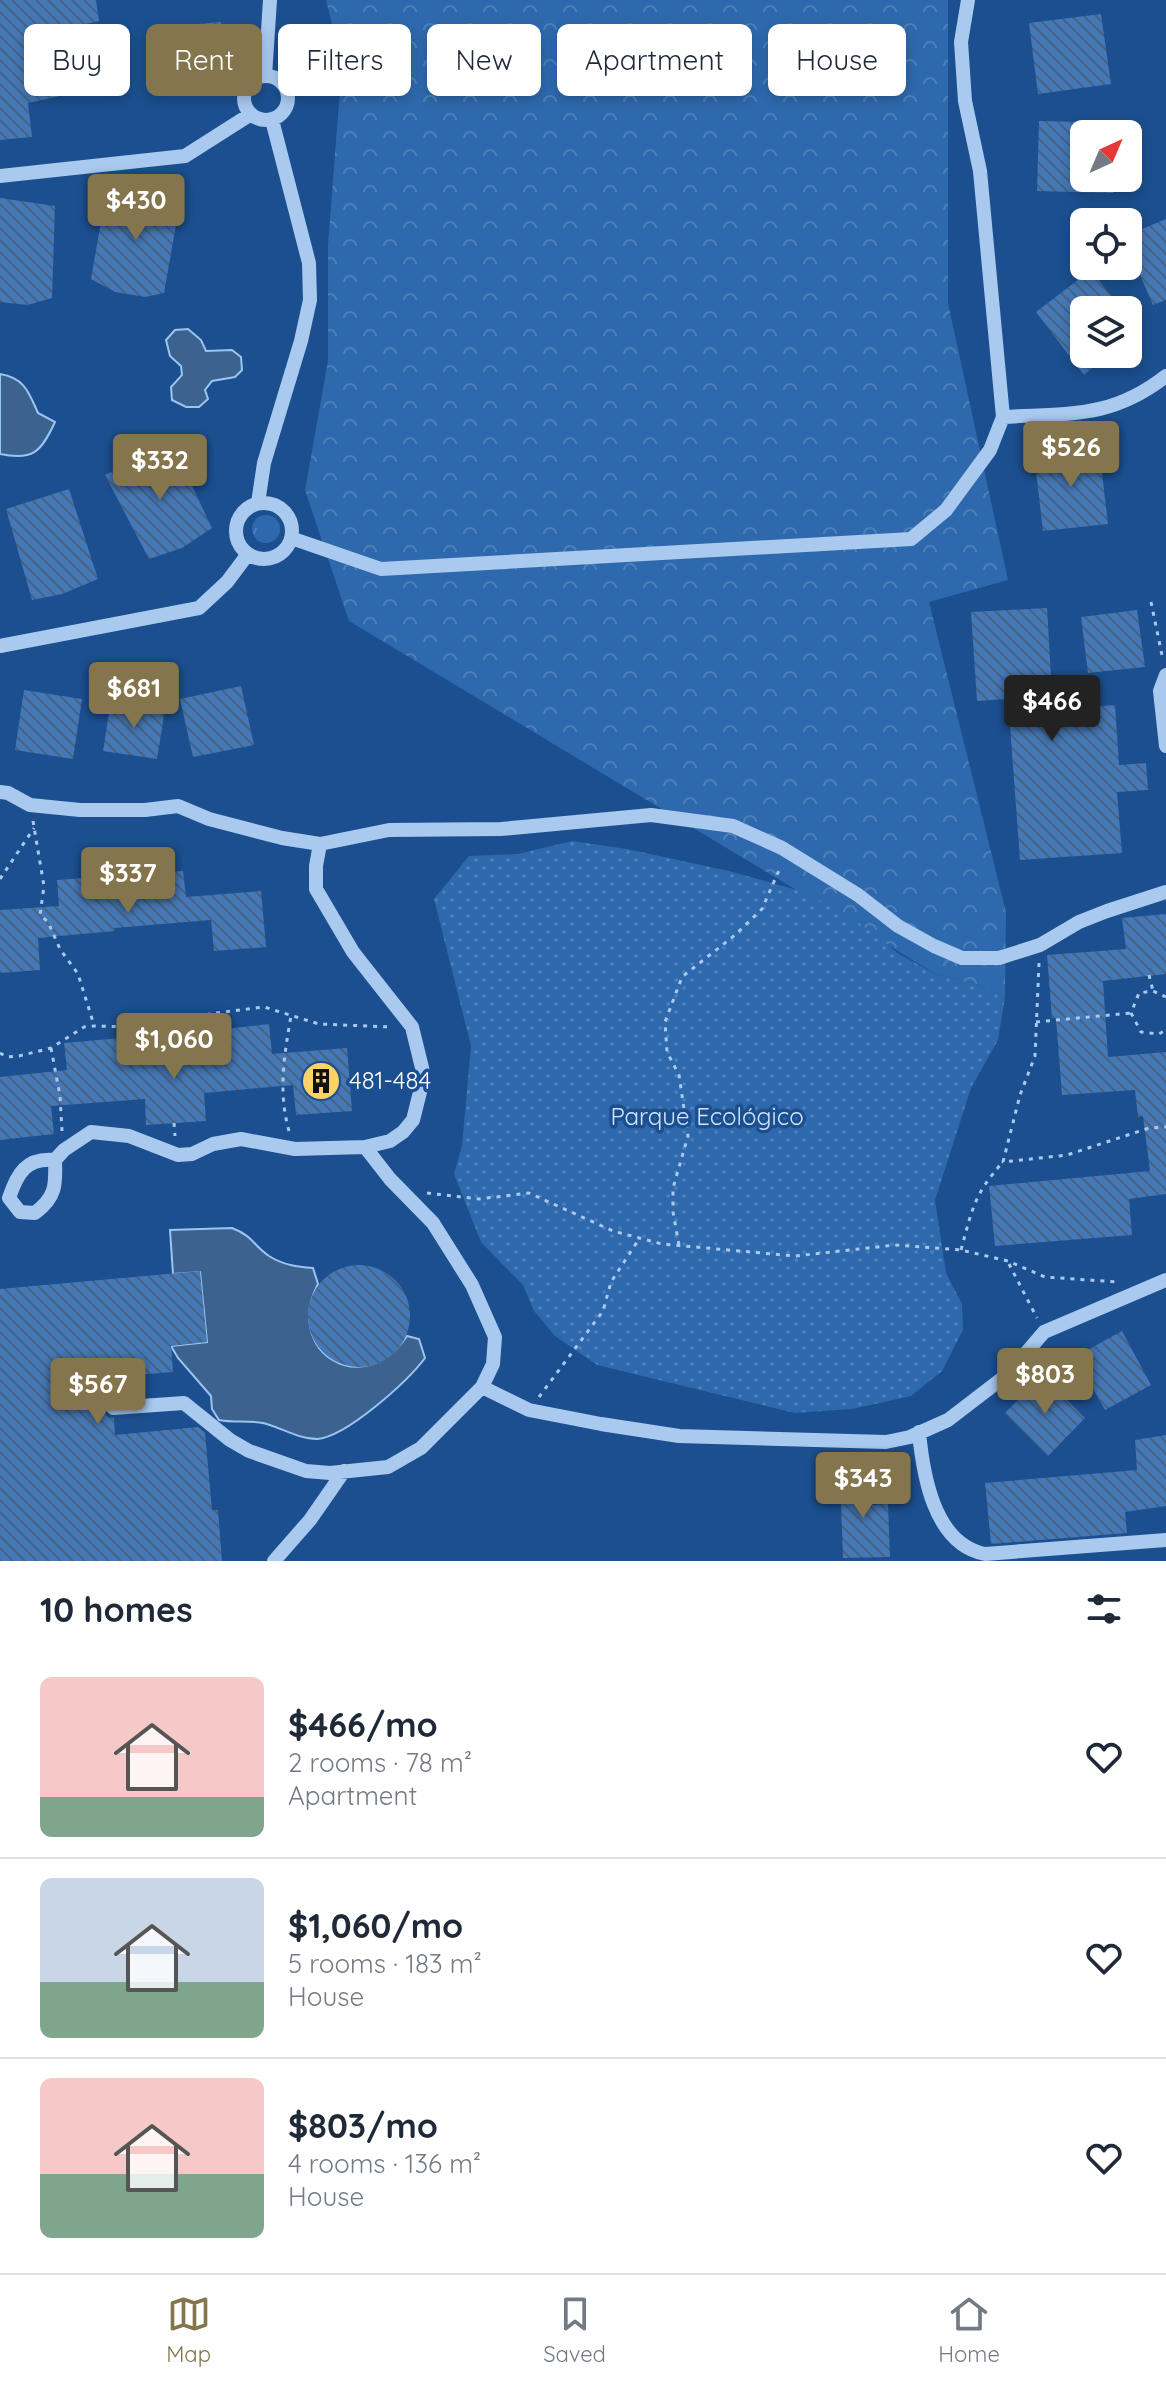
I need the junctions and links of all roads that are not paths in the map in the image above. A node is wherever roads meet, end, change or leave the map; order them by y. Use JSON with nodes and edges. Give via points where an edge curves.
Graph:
{"nodes":[{"id":1,"x":270,"y":0,"type":"edge"},
{"id":2,"x":968,"y":0,"type":"edge"},
{"id":3,"x":265,"y":76,"type":"junction"},
{"id":4,"x":251,"y":114,"type":"junction"},
{"id":5,"x":272,"y":120,"type":"junction"},
{"id":6,"x":0,"y":176,"type":"edge"},
{"id":7,"x":1166,"y":376,"type":"edge"},
{"id":8,"x":1003,"y":417,"type":"junction"},
{"id":9,"x":258,"y":503,"type":"junction"},
{"id":10,"x":291,"y":538,"type":"junction"},
{"id":11,"x":248,"y":554,"type":"junction"},
{"id":12,"x":0,"y":646,"type":"edge"},
{"id":13,"x":1166,"y":675,"type":"edge"},
{"id":14,"x":1166,"y":746,"type":"edge"},
{"id":15,"x":0,"y":792,"type":"edge"},
{"id":16,"x":320,"y":844,"type":"junction"},
{"id":17,"x":1166,"y":892,"type":"edge"},
{"id":18,"x":365,"y":1147,"type":"junction"},
{"id":19,"x":60,"y":1155,"type":"road end"},
{"id":20,"x":1166,"y":1280,"type":"edge"},
{"id":21,"x":482,"y":1387,"type":"junction"},
{"id":22,"x":113,"y":1408,"type":"dead end"},
{"id":23,"x":919,"y":1432,"type":"junction"},
{"id":24,"x":344,"y":1471,"type":"junction"},
{"id":25,"x":1166,"y":1540,"type":"edge"},
{"id":26,"x":274,"y":1561,"type":"edge"}],
"edges":[{"from":1,"to":3,"type":"lane"},
{"from":2,"to":8,"type":"lane","via":[[961,42],[965,101],[980,171]]},
{"from":3,"to":4,"type":"lane","via":[[252,81],[244,94]]},
{"from":3,"to":5,"type":"lane","via":[[284,84],[289,98]]},
{"from":4,"to":5,"type":"lane"},
{"from":4,"to":6,"type":"lane","via":[[185,156]]},
{"from":5,"to":9,"type":"lane","via":[[309,263],[310,300],[264,463]]},
{"from":7,"to":8,"type":"lane","via":[[1122,404],[1087,412]]},
{"from":8,"to":10,"type":"lane","via":[[990,450],[946,510],[911,539],[381,569]]},
{"from":9,"to":10,"type":"lane","via":[[284,512]]},
{"from":9,"to":11,"type":"lane","via":[[238,521],[237,539]]},
{"from":10,"to":11,"type":"lane","via":[[273,557]]},
{"from":11,"to":12,"type":"lane","via":[[199,608]]},
{"from":13,"to":14,"type":"lane","via":[[1160,691]]},
{"from":15,"to":16,"type":"lane","via":[[30,805],[80,810],[178,806],[209,819]]},
{"from":16,"to":17,"type":"lane","via":[[389,830],[501,829],[651,815],[733,826],[782,848],[898,926],[962,958],[999,958],[1047,941],[1079,922]]},
{"from":16,"to":18,"type":"lane","via":[[316,889],[353,952],[412,1027],[424,1076],[413,1120],[390,1141]]},
{"from":18,"to":19,"type":"lane","via":[[295,1149],[241,1139],[178,1155],[129,1136],[91,1132]]},
{"from":18,"to":21,"type":"lane","via":[[433,1223],[466,1274],[495,1337],[493,1364]]},
{"from":20,"to":23,"type":"lane","via":[[1044,1332],[1008,1374],[948,1420]]},
{"from":21,"to":23,"type":"lane","via":[[529,1410],[679,1436],[886,1442]]},
{"from":21,"to":24,"type":"lane","via":[[421,1448],[388,1467]]},
{"from":22,"to":24,"type":"lane","via":[[184,1403],[249,1451],[306,1471]]},
{"from":23,"to":25,"type":"lane","via":[[928,1494],[945,1525],[970,1551]]},
{"from":24,"to":26,"type":"lane"}]}
